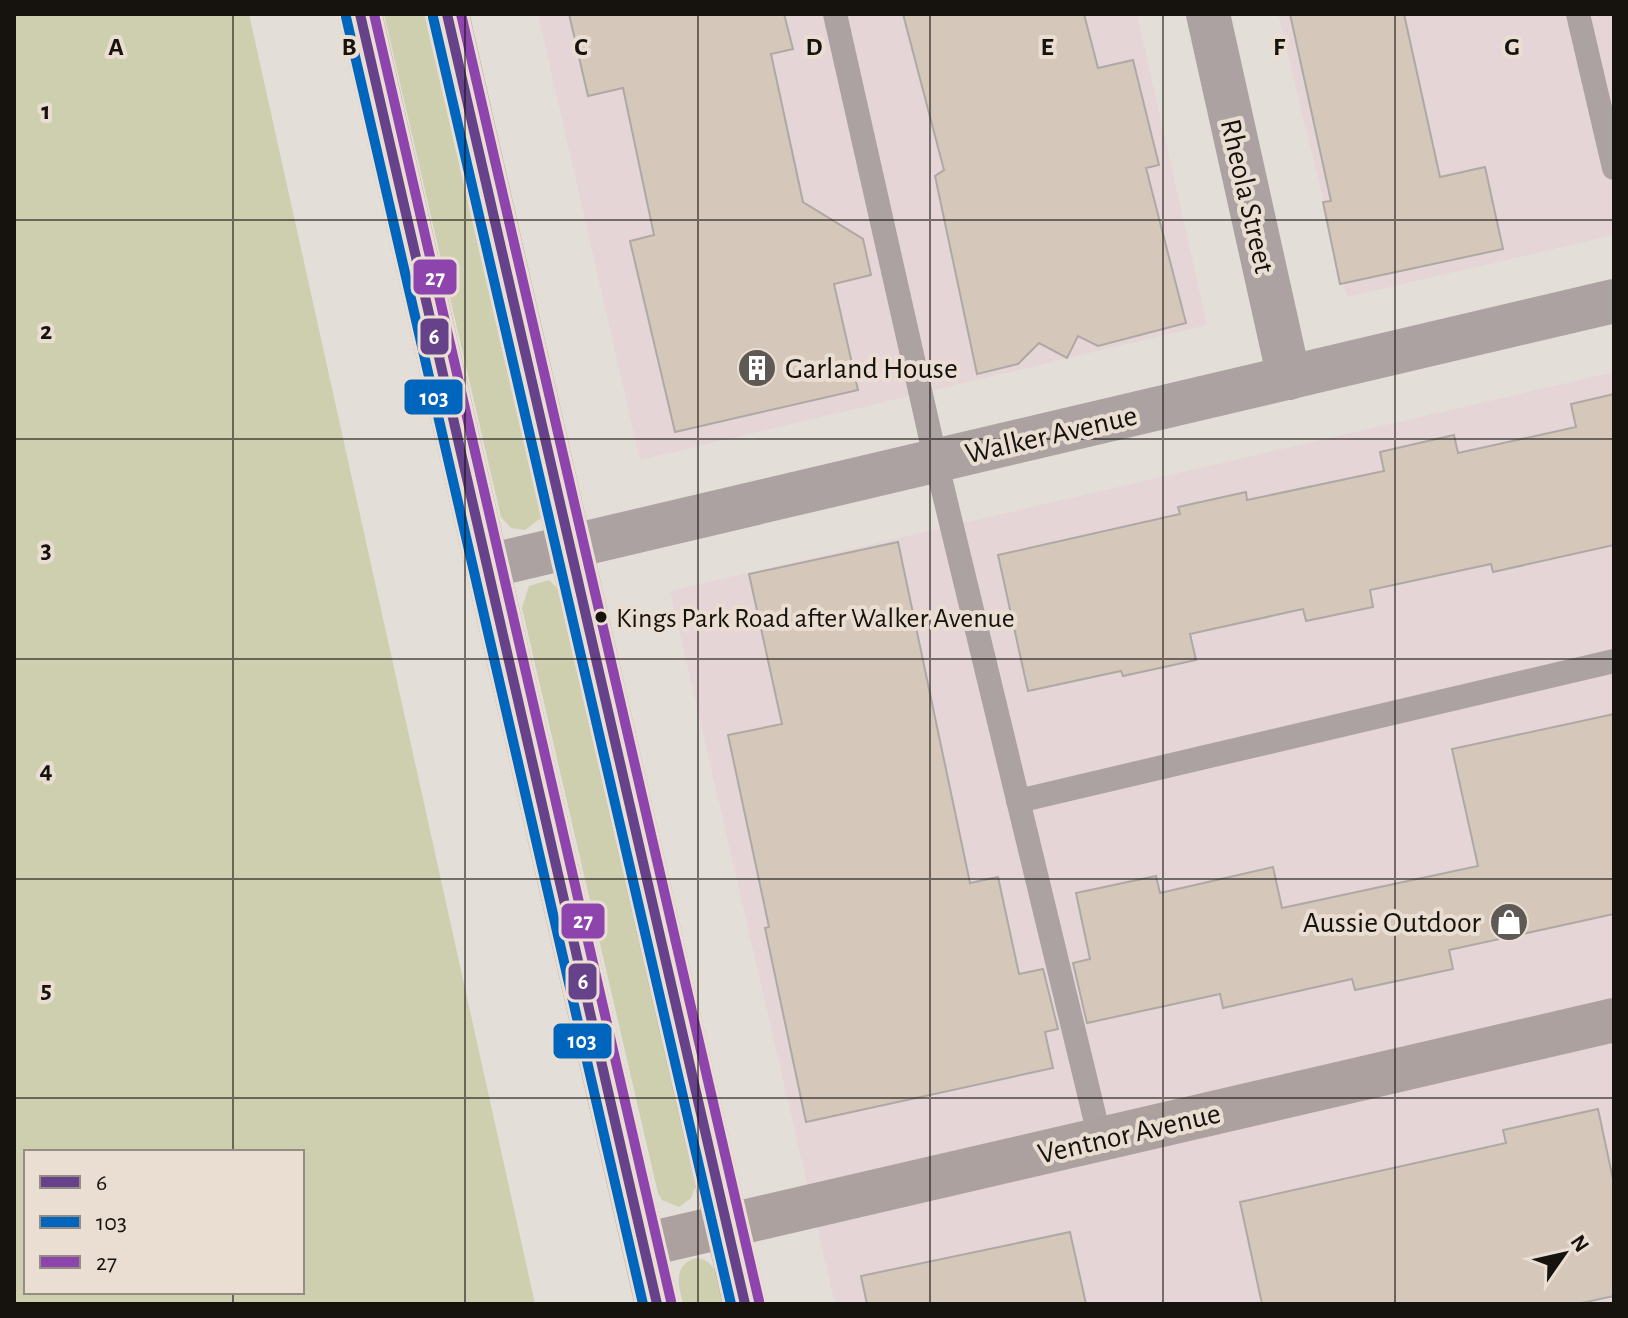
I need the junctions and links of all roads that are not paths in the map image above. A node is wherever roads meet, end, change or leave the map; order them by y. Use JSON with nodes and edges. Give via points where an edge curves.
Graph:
{"nodes":[{"id":1,"x":360,"y":14,"type":"edge"},
{"id":2,"x":447,"y":14,"type":"edge"},
{"id":3,"x":835,"y":14,"type":"edge"},
{"id":4,"x":1208,"y":14,"type":"edge"},
{"id":5,"x":1578,"y":14,"type":"edge"},
{"id":6,"x":1614,"y":168,"type":"edge"},
{"id":7,"x":1614,"y":301,"type":"edge"},
{"id":8,"x":1289,"y":378,"type":"junction"},
{"id":9,"x":936,"y":461,"type":"junction"},
{"id":10,"x":571,"y":547,"type":"junction"},
{"id":11,"x":488,"y":566,"type":"junction"},
{"id":12,"x":1614,"y":661,"type":"edge"},
{"id":13,"x":1018,"y":801,"type":"junction"},
{"id":14,"x":1614,"y":1020,"type":"edge"},
{"id":15,"x":1100,"y":1139,"type":"junction"},
{"id":16,"x":727,"y":1226,"type":"junction"},
{"id":17,"x":644,"y":1245,"type":"junction"},
{"id":18,"x":657,"y":1304,"type":"edge"},
{"id":19,"x":745,"y":1304,"type":"edge"}],
"edges":[{"from":1,"to":11,"type":"main road"},
{"from":2,"to":10,"type":"main road"},
{"from":3,"to":9,"type":"lane"},
{"from":4,"to":8,"type":"street","name":"Rheola Street"},
{"from":5,"to":6,"type":"lane"},
{"from":7,"to":8,"type":"street","name":"Walker Avenue"},
{"from":8,"to":9,"type":"street","name":"Walker Avenue"},
{"from":9,"to":10,"type":"street","name":"Walker Avenue"},
{"from":9,"to":13,"type":"lane"},
{"from":10,"to":11,"type":"street","name":"Walker Avenue"},
{"from":10,"to":16,"type":"main road"},
{"from":11,"to":17,"type":"main road"},
{"from":12,"to":13,"type":"lane"},
{"from":13,"to":15,"type":"lane"},
{"from":14,"to":15,"type":"street","name":"Ventnor Avenue"},
{"from":15,"to":16,"type":"street","name":"Ventnor Avenue"},
{"from":16,"to":17,"type":"street","name":"Ventnor Avenue"},
{"from":16,"to":19,"type":"main road"},
{"from":17,"to":18,"type":"main road"}]}
